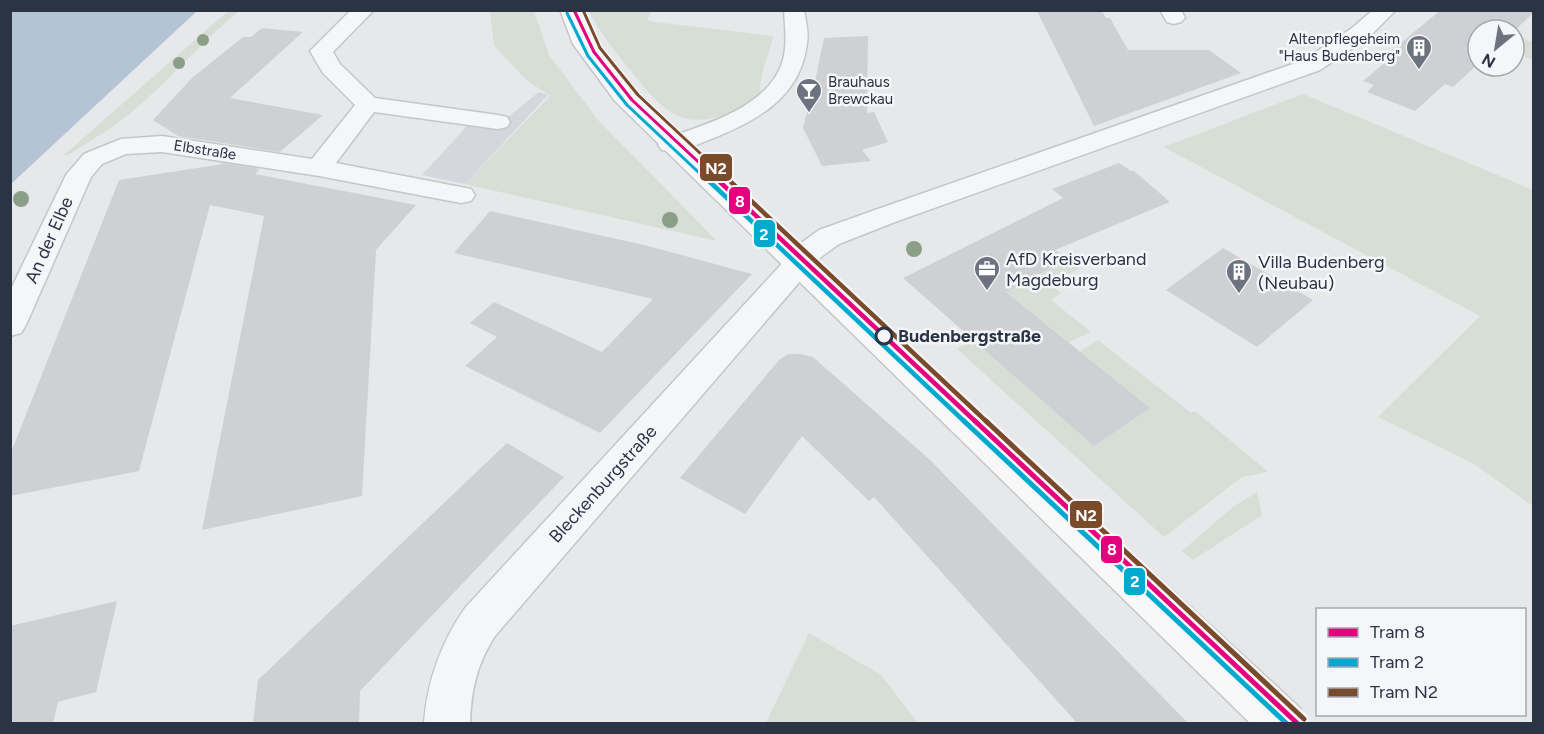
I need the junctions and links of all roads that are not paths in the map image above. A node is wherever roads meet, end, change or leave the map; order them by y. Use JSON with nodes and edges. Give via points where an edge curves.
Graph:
{"nodes":[{"id":1,"x":364,"y":10,"type":"edge"},
{"id":2,"x":570,"y":10,"type":"edge"},
{"id":3,"x":794,"y":10,"type":"edge"},
{"id":4,"x":1386,"y":10,"type":"edge"},
{"id":5,"x":368,"y":104,"type":"junction"},
{"id":6,"x":498,"y":122,"type":"dead end"},
{"id":7,"x":672,"y":145,"type":"junction"},
{"id":8,"x":93,"y":159,"type":"joint"},
{"id":9,"x":319,"y":168,"type":"junction"},
{"id":10,"x":461,"y":195,"type":"dead end"},
{"id":11,"x":798,"y":264,"type":"junction"},
{"id":12,"x":10,"y":325,"type":"edge"},
{"id":13,"x":447,"y":723,"type":"edge"},
{"id":14,"x":1284,"y":723,"type":"edge"}],
"edges":[{"from":1,"to":5,"type":"street","via":[[321,51],[332,68]]},
{"from":2,"to":7,"type":"main road","via":[[577,32],[599,67]]},
{"from":3,"to":7,"type":"street","via":[[798,34],[794,58],[775,94],[733,122]]},
{"from":4,"to":11,"type":"street","via":[[1312,65],[834,235],[810,250]]},
{"from":5,"to":6,"type":"street"},
{"from":5,"to":9,"type":"street"},
{"from":7,"to":11,"type":"main road"},
{"from":8,"to":9,"type":"street","name":"Elbstraße","via":[[121,147],[162,144]]},
{"from":8,"to":12,"type":"street","name":"An der Elbe","via":[[79,175]]},
{"from":9,"to":10,"type":"street","name":"Elbstraße"},
{"from":11,"to":13,"type":"street","name":"Bleckenburgstraße","via":[[480,622],[458,658]]},
{"from":11,"to":14,"type":"main road"}]}
